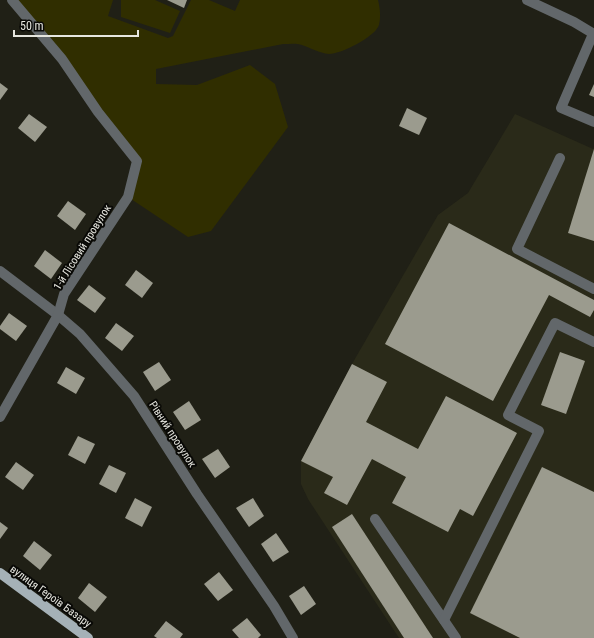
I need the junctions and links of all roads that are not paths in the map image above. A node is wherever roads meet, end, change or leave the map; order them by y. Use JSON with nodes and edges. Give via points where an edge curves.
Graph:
{"nodes":[{"id":1,"x":12,"y":0,"type":"edge"},
{"id":2,"x":527,"y":0,"type":"edge"},
{"id":3,"x":594,"y":34,"type":"edge"},
{"id":4,"x":594,"y":122,"type":"edge"},
{"id":5,"x":560,"y":158,"type":"dead end"},
{"id":6,"x":0,"y":271,"type":"edge"},
{"id":7,"x":594,"y":289,"type":"edge"},
{"id":8,"x":58,"y":315,"type":"junction"},
{"id":9,"x":594,"y":342,"type":"edge"},
{"id":10,"x":0,"y":418,"type":"edge"},
{"id":11,"x":375,"y":519,"type":"dead end"},
{"id":12,"x":0,"y":573,"type":"edge"},
{"id":13,"x":444,"y":620,"type":"junction"},
{"id":14,"x":88,"y":638,"type":"edge"},
{"id":15,"x":293,"y":638,"type":"edge"},
{"id":16,"x":456,"y":638,"type":"edge"}],
"edges":[{"from":1,"to":8,"type":"street","name":"1-й Лісовий провулок","via":[[62,59],[136,161],[128,196],[64,294]]},
{"from":2,"to":3,"type":"street"},
{"from":3,"to":4,"type":"street","via":[[561,108]]},
{"from":5,"to":7,"type":"street","via":[[517,249]]},
{"from":6,"to":8,"type":"street","name":"Рівний провулок"},
{"from":8,"to":10,"type":"street","name":"1-й Лісовий провулок"},
{"from":8,"to":15,"type":"street","name":"Рівний провулок","via":[[80,334],[134,396]]},
{"from":9,"to":13,"type":"street","via":[[555,323],[508,415],[539,431]]},
{"from":11,"to":13,"type":"street"},
{"from":12,"to":14,"type":"main road","name":"вулиця Героїв Базару"},
{"from":13,"to":16,"type":"street"}]}
